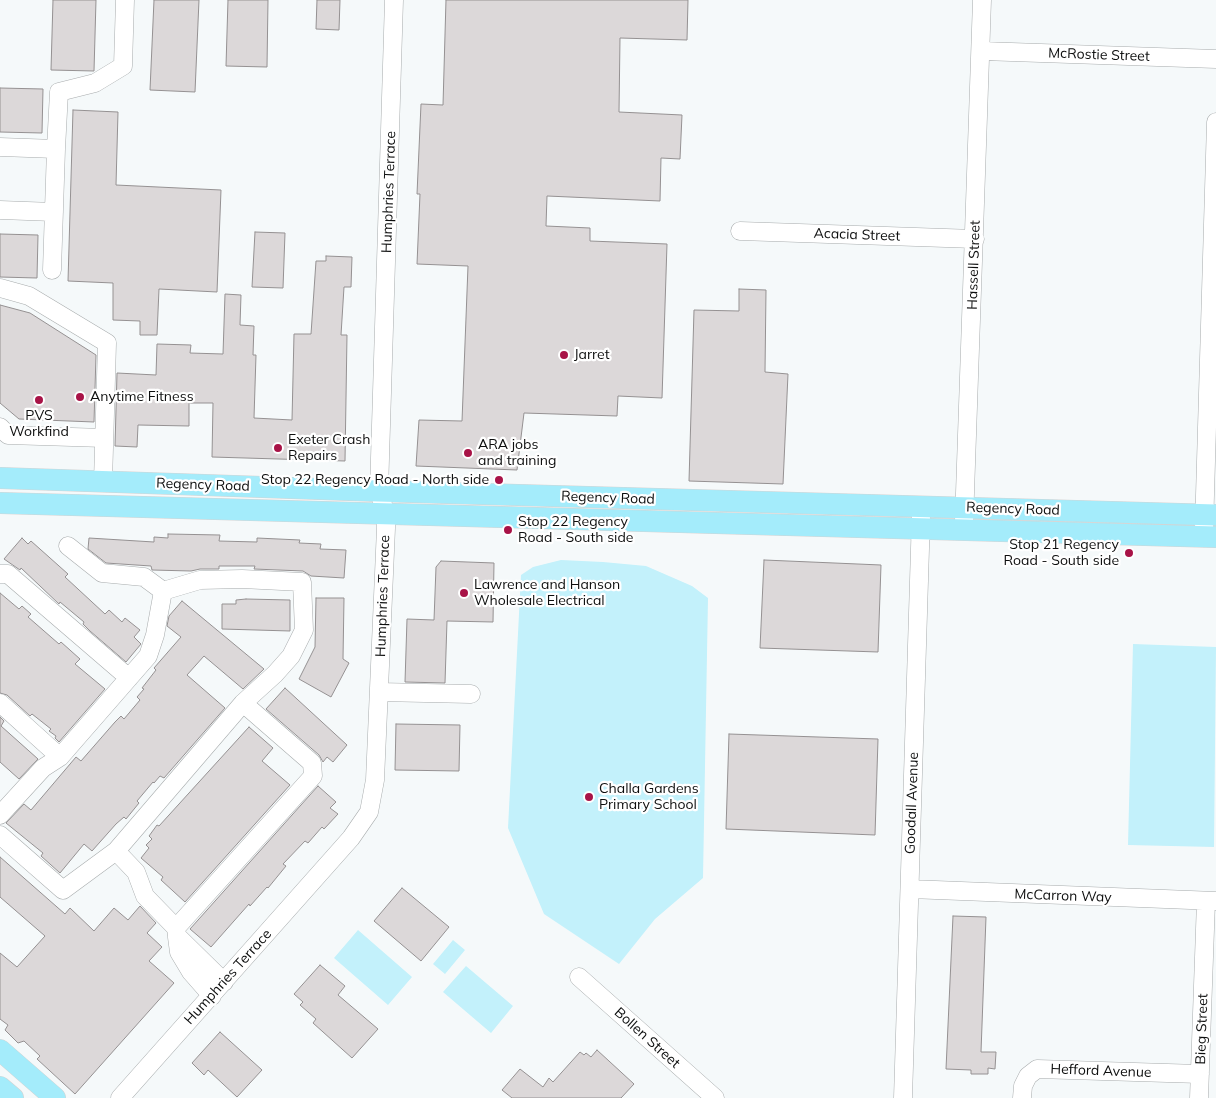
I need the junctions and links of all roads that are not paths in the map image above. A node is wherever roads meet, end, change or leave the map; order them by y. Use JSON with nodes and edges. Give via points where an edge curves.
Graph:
{"nodes":[{"id":1,"x":124,"y":0,"type":"edge"},
{"id":2,"x":394,"y":0,"type":"edge"},
{"id":3,"x":982,"y":0,"type":"edge"},
{"id":4,"x":982,"y":52,"type":"junction"},
{"id":5,"x":1216,"y":59,"type":"edge"},
{"id":6,"x":1216,"y":122,"type":"edge"},
{"id":7,"x":0,"y":147,"type":"edge"},
{"id":8,"x":56,"y":148,"type":"junction"},
{"id":9,"x":0,"y":210,"type":"edge"},
{"id":10,"x":54,"y":212,"type":"junction"},
{"id":11,"x":740,"y":231,"type":"dead end"},
{"id":12,"x":974,"y":239,"type":"junction"},
{"id":13,"x":52,"y":270,"type":"dead end"},
{"id":14,"x":0,"y":288,"type":"edge"},
{"id":15,"x":3,"y":432,"type":"edge"},
{"id":16,"x":104,"y":438,"type":"junction"},
{"id":17,"x":0,"y":478,"type":"edge"},
{"id":18,"x":103,"y":482,"type":"junction"},
{"id":19,"x":380,"y":491,"type":"junction"},
{"id":20,"x":0,"y":504,"type":"edge"},
{"id":21,"x":921,"y":507,"type":"junction"},
{"id":22,"x":964,"y":507,"type":"junction"},
{"id":23,"x":386,"y":515,"type":"junction"},
{"id":24,"x":1210,"y":515,"type":"edge"},
{"id":25,"x":921,"y":529,"type":"junction"},
{"id":26,"x":964,"y":530,"type":"junction"},
{"id":27,"x":1210,"y":537,"type":"edge"},
{"id":28,"x":68,"y":546,"type":"dead end"},
{"id":29,"x":0,"y":574,"type":"edge"},
{"id":30,"x":163,"y":591,"type":"junction"},
{"id":31,"x":129,"y":678,"type":"junction"},
{"id":32,"x":380,"y":692,"type":"junction"},
{"id":33,"x":471,"y":694,"type":"dead end"},
{"id":34,"x":0,"y":703,"type":"edge"},
{"id":35,"x":244,"y":704,"type":"junction"},
{"id":36,"x":60,"y":757,"type":"junction"},
{"id":37,"x":0,"y":815,"type":"edge"},
{"id":38,"x":0,"y":835,"type":"edge"},
{"id":39,"x":116,"y":851,"type":"junction"},
{"id":40,"x":910,"y":889,"type":"junction"},
{"id":41,"x":1211,"y":901,"type":"edge"},
{"id":42,"x":177,"y":932,"type":"junction"},
{"id":43,"x":579,"y":977,"type":"dead end"},
{"id":44,"x":224,"y":982,"type":"junction"},
{"id":45,"x":212,"y":996,"type":"junction"},
{"id":46,"x":0,"y":1050,"type":"edge"},
{"id":47,"x":1200,"y":1074,"type":"junction"},
{"id":48,"x":30,"y":1076,"type":"junction"},
{"id":49,"x":8,"y":1095,"type":"edge"},
{"id":50,"x":55,"y":1098,"type":"edge"},
{"id":51,"x":120,"y":1098,"type":"edge"},
{"id":52,"x":715,"y":1098,"type":"edge"},
{"id":53,"x":903,"y":1098,"type":"edge"},
{"id":54,"x":1022,"y":1098,"type":"edge"},
{"id":55,"x":1199,"y":1098,"type":"edge"}],
"edges":[{"from":1,"to":8,"type":"street","via":[[122,66],[96,83],[59,92]]},
{"from":2,"to":19,"type":"street","name":"Humphries Terrace"},
{"from":3,"to":4,"type":"street","name":"Hassell Street"},
{"from":4,"to":5,"type":"street","name":"McRostie Street"},
{"from":4,"to":12,"type":"street","name":"Hassell Street"},
{"from":6,"to":24,"type":"street"},
{"from":7,"to":8,"type":"street"},
{"from":8,"to":10,"type":"street"},
{"from":9,"to":10,"type":"street"},
{"from":10,"to":13,"type":"street"},
{"from":11,"to":12,"type":"street","name":"Acacia Street"},
{"from":12,"to":22,"type":"street","name":"Hassell Street"},
{"from":14,"to":16,"type":"street","via":[[29,296],[107,343]]},
{"from":15,"to":16,"type":"street"},
{"from":16,"to":18,"type":"street"},
{"from":17,"to":18,"type":"main road","name":"Regency Road"},
{"from":18,"to":19,"type":"main road","name":"Regency Road"},
{"from":19,"to":21,"type":"main road","name":"Regency Road"},
{"from":19,"to":23,"type":"street","name":"Humphries Terrace"},
{"from":20,"to":23,"type":"main road","name":"Regency Road"},
{"from":21,"to":22,"type":"main road","name":"Regency Road"},
{"from":21,"to":25,"type":"street","name":"Goodall Avenue"},
{"from":22,"to":24,"type":"main road","name":"Regency Road"},
{"from":22,"to":26,"type":"street","name":"Hassell Street"},
{"from":23,"to":25,"type":"main road","name":"Regency Road"},
{"from":23,"to":32,"type":"street","name":"Humphries Terrace"},
{"from":24,"to":27,"type":"street"},
{"from":25,"to":26,"type":"main road","name":"Regency Road"},
{"from":25,"to":40,"type":"street","name":"Goodall Avenue"},
{"from":26,"to":27,"type":"main road","name":"Regency Road"},
{"from":28,"to":30,"type":"street","via":[[102,573],[144,577]]},
{"from":29,"to":31,"type":"street","via":[[8,574]]},
{"from":30,"to":31,"type":"street","via":[[148,656]]},
{"from":30,"to":35,"type":"street","via":[[200,580],[242,578],[302,582],[304,630],[291,656]]},
{"from":31,"to":36,"type":"street"},
{"from":32,"to":33,"type":"street"},
{"from":32,"to":44,"type":"street","name":"Humphries Terrace","via":[[375,780],[369,812],[351,838]]},
{"from":34,"to":36,"type":"street"},
{"from":35,"to":39,"type":"street"},
{"from":35,"to":42,"type":"street","via":[[312,763],[313,776]]},
{"from":36,"to":37,"type":"street","via":[[42,768]]},
{"from":38,"to":39,"type":"street","via":[[63,890]]},
{"from":39,"to":42,"type":"street","via":[[136,872],[144,896]]},
{"from":40,"to":41,"type":"street","name":"McCarron Way"},
{"from":40,"to":53,"type":"street","name":"Goodall Avenue"},
{"from":41,"to":47,"type":"street","name":"Bieg Street"},
{"from":42,"to":44,"type":"street"},
{"from":42,"to":45,"type":"street","via":[[178,952]]},
{"from":43,"to":52,"type":"street","name":"Bollen Street"},
{"from":44,"to":45,"type":"street","name":"Humphries Terrace"},
{"from":45,"to":51,"type":"street","name":"Humphries Terrace"},
{"from":46,"to":48,"type":"main road"},
{"from":47,"to":54,"type":"street","name":"Hefford Avenue","via":[[1037,1069],[1028,1076]]},
{"from":47,"to":55,"type":"street","name":"Bieg Street"},
{"from":48,"to":49,"type":"street"},
{"from":48,"to":50,"type":"main road"}]}
